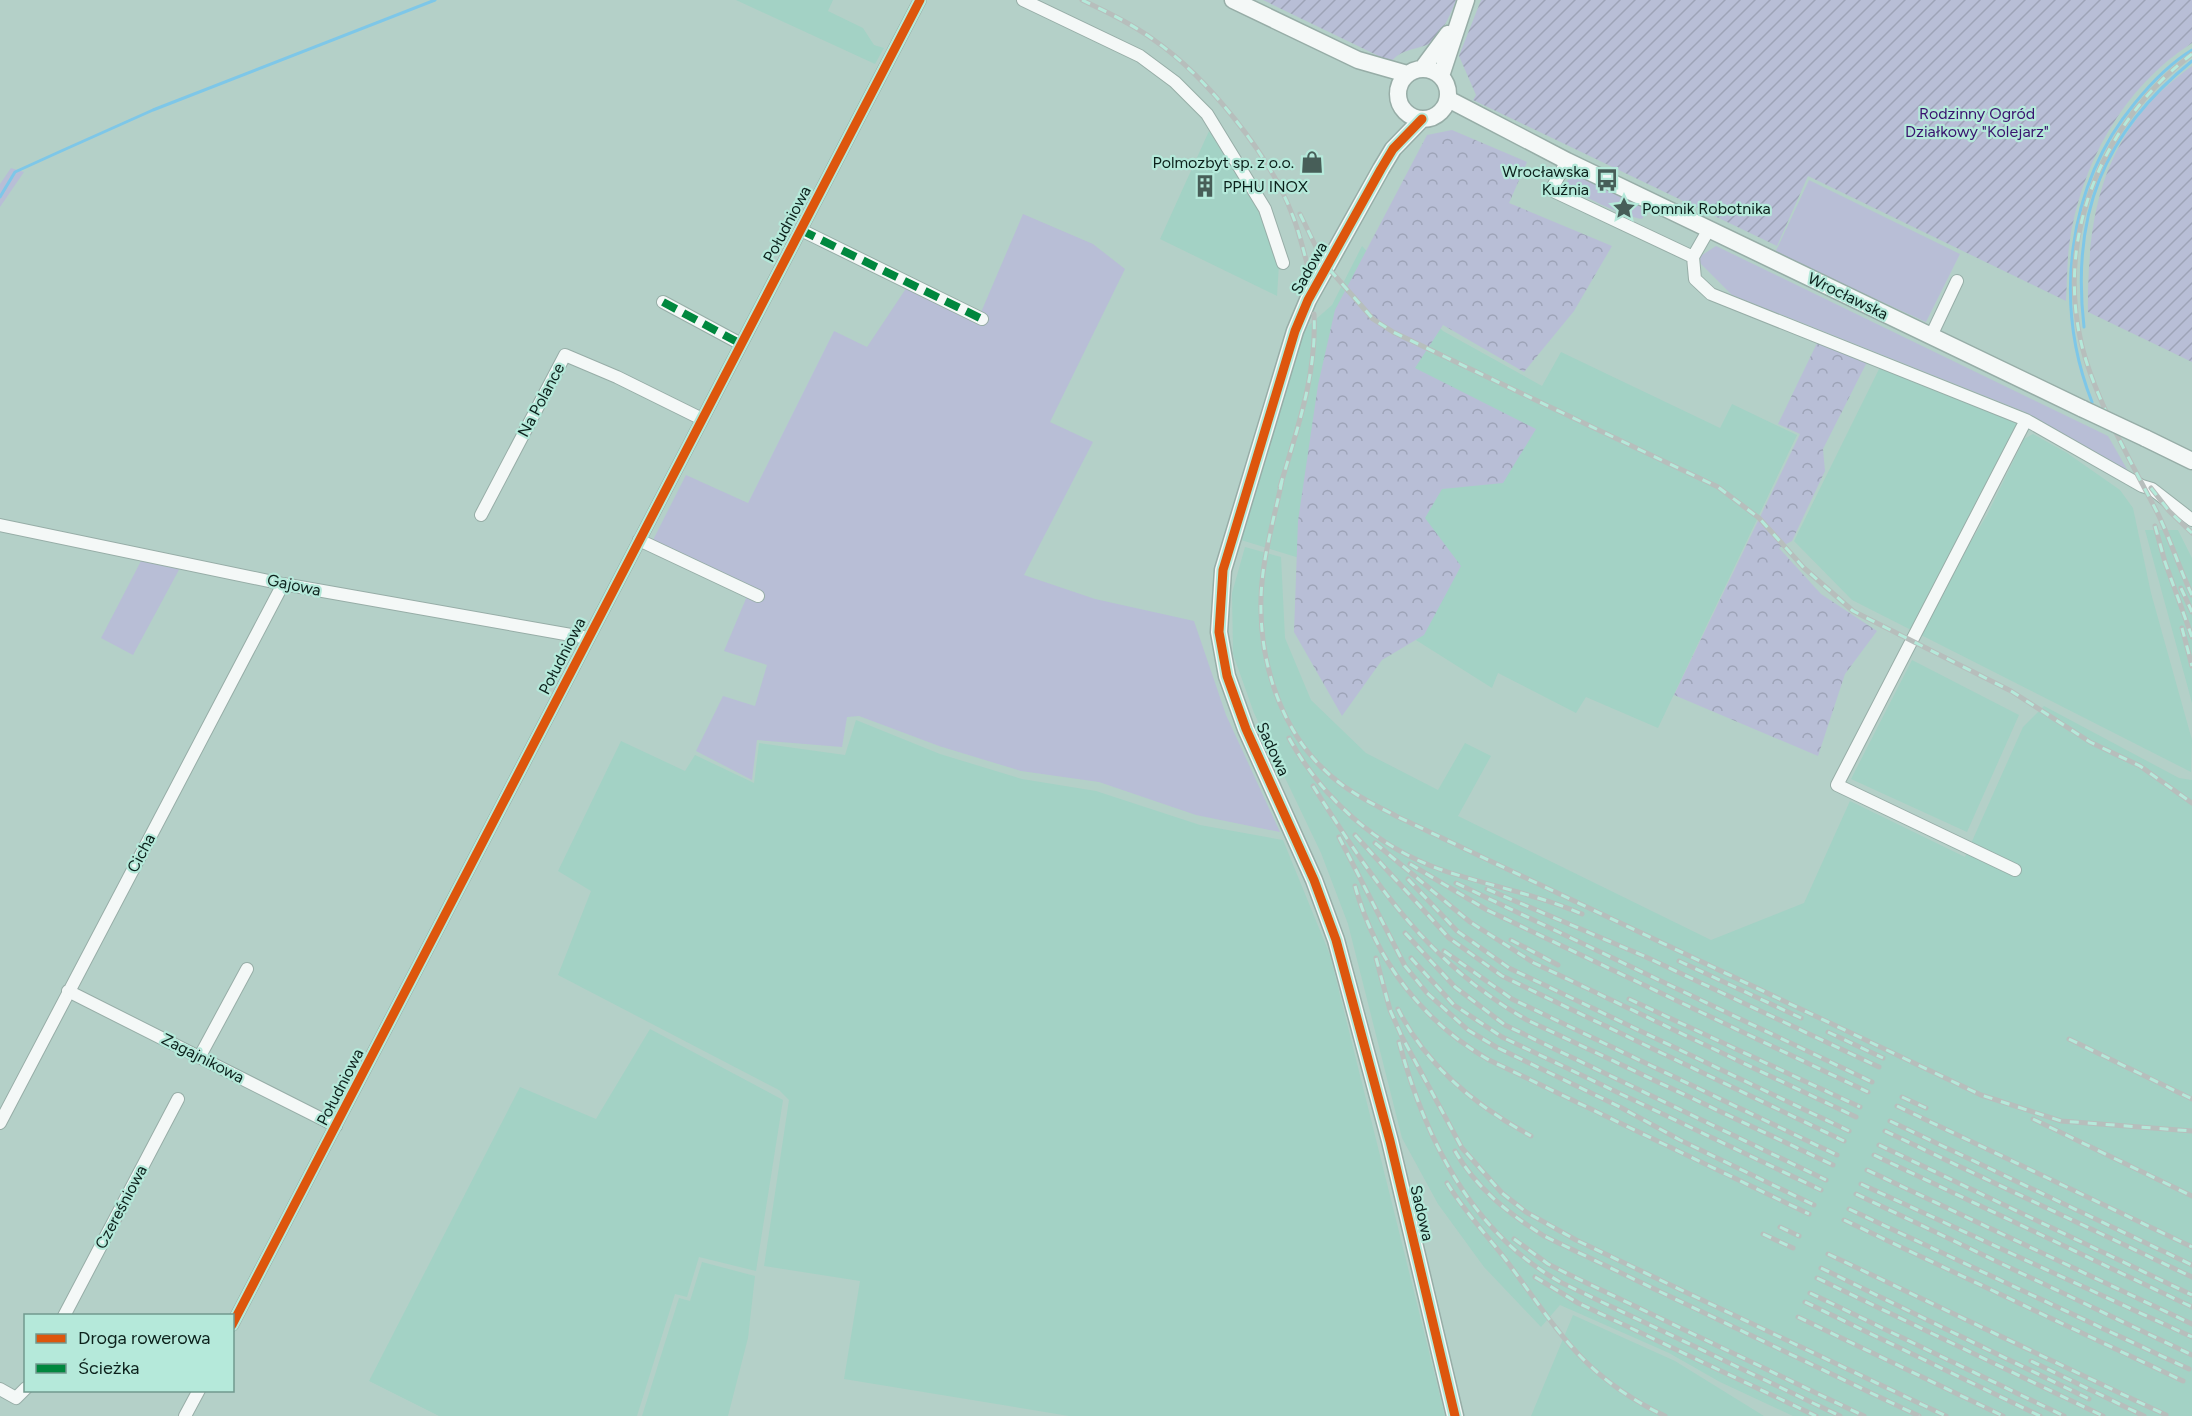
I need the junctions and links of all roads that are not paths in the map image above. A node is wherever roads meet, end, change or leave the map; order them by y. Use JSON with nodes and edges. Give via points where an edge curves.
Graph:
{"nodes":[{"id":1,"x":920,"y":0,"type":"edge"},
{"id":2,"x":1023,"y":0,"type":"edge"},
{"id":3,"x":1233,"y":0,"type":"edge"},
{"id":4,"x":1467,"y":0,"type":"edge"},
{"id":5,"x":1458,"y":21,"type":"junction"},
{"id":6,"x":1358,"y":60,"type":"junction"},
{"id":7,"x":1415,"y":71,"type":"junction"},
{"id":8,"x":1441,"y":76,"type":"junction"},
{"id":9,"x":1398,"y":91,"type":"junction"},
{"id":10,"x":1444,"y":105,"type":"junction"},
{"id":11,"x":1403,"y":109,"type":"junction"},
{"id":12,"x":1422,"y":119,"type":"junction"},
{"id":13,"x":1393,"y":149,"type":"junction"},
{"id":14,"x":1568,"y":161,"type":"junction"},
{"id":15,"x":1709,"y":229,"type":"junction"},
{"id":16,"x":801,"y":230,"type":"junction"},
{"id":17,"x":1693,"y":257,"type":"junction"},
{"id":18,"x":1283,"y":263,"type":"dead end"},
{"id":19,"x":1958,"y":281,"type":"dead end"},
{"id":20,"x":663,"y":302,"type":"dead end"},
{"id":21,"x":982,"y":319,"type":"dead end"},
{"id":22,"x":1930,"y":336,"type":"junction"},
{"id":23,"x":741,"y":344,"type":"junction"},
{"id":24,"x":702,"y":419,"type":"junction"},
{"id":25,"x":2026,"y":420,"type":"junction"},
{"id":26,"x":2192,"y":461,"type":"edge"},
{"id":27,"x":481,"y":514,"type":"dead end"},
{"id":28,"x":2192,"y":520,"type":"edge"},
{"id":29,"x":0,"y":525,"type":"edge"},
{"id":30,"x":639,"y":540,"type":"junction"},
{"id":31,"x":282,"y":584,"type":"junction"},
{"id":32,"x":758,"y":597,"type":"dead end"},
{"id":33,"x":588,"y":638,"type":"junction"},
{"id":34,"x":2015,"y":870,"type":"dead end"},
{"id":35,"x":247,"y":969,"type":"dead end"},
{"id":36,"x":68,"y":991,"type":"junction"},
{"id":37,"x":200,"y":1056,"type":"junction"},
{"id":38,"x":178,"y":1099,"type":"dead end"},
{"id":39,"x":0,"y":1123,"type":"edge"},
{"id":40,"x":336,"y":1126,"type":"junction"},
{"id":41,"x":65,"y":1314,"type":"edge"},
{"id":42,"x":234,"y":1321,"type":"edge"},
{"id":43,"x":0,"y":1389,"type":"edge"},
{"id":44,"x":24,"y":1391,"type":"edge"},
{"id":45,"x":197,"y":1392,"type":"edge"},
{"id":46,"x":185,"y":1416,"type":"edge"},
{"id":47,"x":1455,"y":1416,"type":"edge"}],
"edges":[{"from":1,"to":16,"type":"street","name":"Południowa"},
{"from":2,"to":18,"type":"street","name":"Sadowa","via":[[1140,56],[1175,82],[1207,114],[1265,209]]},
{"from":3,"to":6,"type":"street"},
{"from":4,"to":5,"type":"street"},
{"from":5,"to":7,"type":"street"},
{"from":5,"to":8,"type":"street"},
{"from":6,"to":7,"type":"street"},
{"from":6,"to":9,"type":"street"},
{"from":7,"to":8,"type":"street"},
{"from":7,"to":9,"type":"street"},
{"from":8,"to":10,"type":"street","via":[[1448,90]]},
{"from":9,"to":11,"type":"street"},
{"from":10,"to":12,"type":"street"},
{"from":10,"to":14,"type":"street","name":"Wrocławska"},
{"from":11,"to":12,"type":"street"},
{"from":11,"to":13,"type":"street","name":"Sadowa"},
{"from":12,"to":13,"type":"street","name":"Sadowa"},
{"from":13,"to":47,"type":"street","name":"Sadowa","via":[[1301,315],[1223,570],[1219,633],[1227,676],[1246,729],[1314,880],[1336,940],[1390,1142]]},
{"from":14,"to":15,"type":"street","name":"Wrocławska"},
{"from":14,"to":17,"type":"street","via":[[1551,190]]},
{"from":15,"to":17,"type":"street"},
{"from":15,"to":22,"type":"street","name":"Wrocławska"},
{"from":16,"to":21,"type":"street"},
{"from":16,"to":23,"type":"street","name":"Południowa"},
{"from":17,"to":25,"type":"street","via":[[1695,279],[1711,294]]},
{"from":19,"to":22,"type":"street"},
{"from":20,"to":23,"type":"street"},
{"from":22,"to":26,"type":"street","name":"Wrocławska","bridge":true},
{"from":23,"to":24,"type":"street","name":"Południowa"},
{"from":24,"to":27,"type":"street","name":"Na Polance","via":[[565,355]]},
{"from":24,"to":30,"type":"street","name":"Południowa"},
{"from":25,"to":28,"type":"street","via":[[2151,489]]},
{"from":25,"to":34,"type":"street","via":[[1837,785]]},
{"from":29,"to":31,"type":"street","name":"Gajowa"},
{"from":30,"to":32,"type":"street"},
{"from":30,"to":33,"type":"street","name":"Południowa"},
{"from":31,"to":33,"type":"street","name":"Gajowa"},
{"from":31,"to":36,"type":"street","name":"Cicha"},
{"from":33,"to":40,"type":"street","name":"Południowa"},
{"from":35,"to":37,"type":"street"},
{"from":36,"to":37,"type":"street","name":"Zagajnikowa"},
{"from":36,"to":39,"type":"street","name":"Cicha"},
{"from":37,"to":40,"type":"street","name":"Zagajnikowa"},
{"from":38,"to":41,"type":"street","name":"Czereśniowa"},
{"from":40,"to":42,"type":"street","name":"Południowa"},
{"from":43,"to":44,"type":"street","via":[[16,1398]]},
{"from":45,"to":46,"type":"street"}]}
